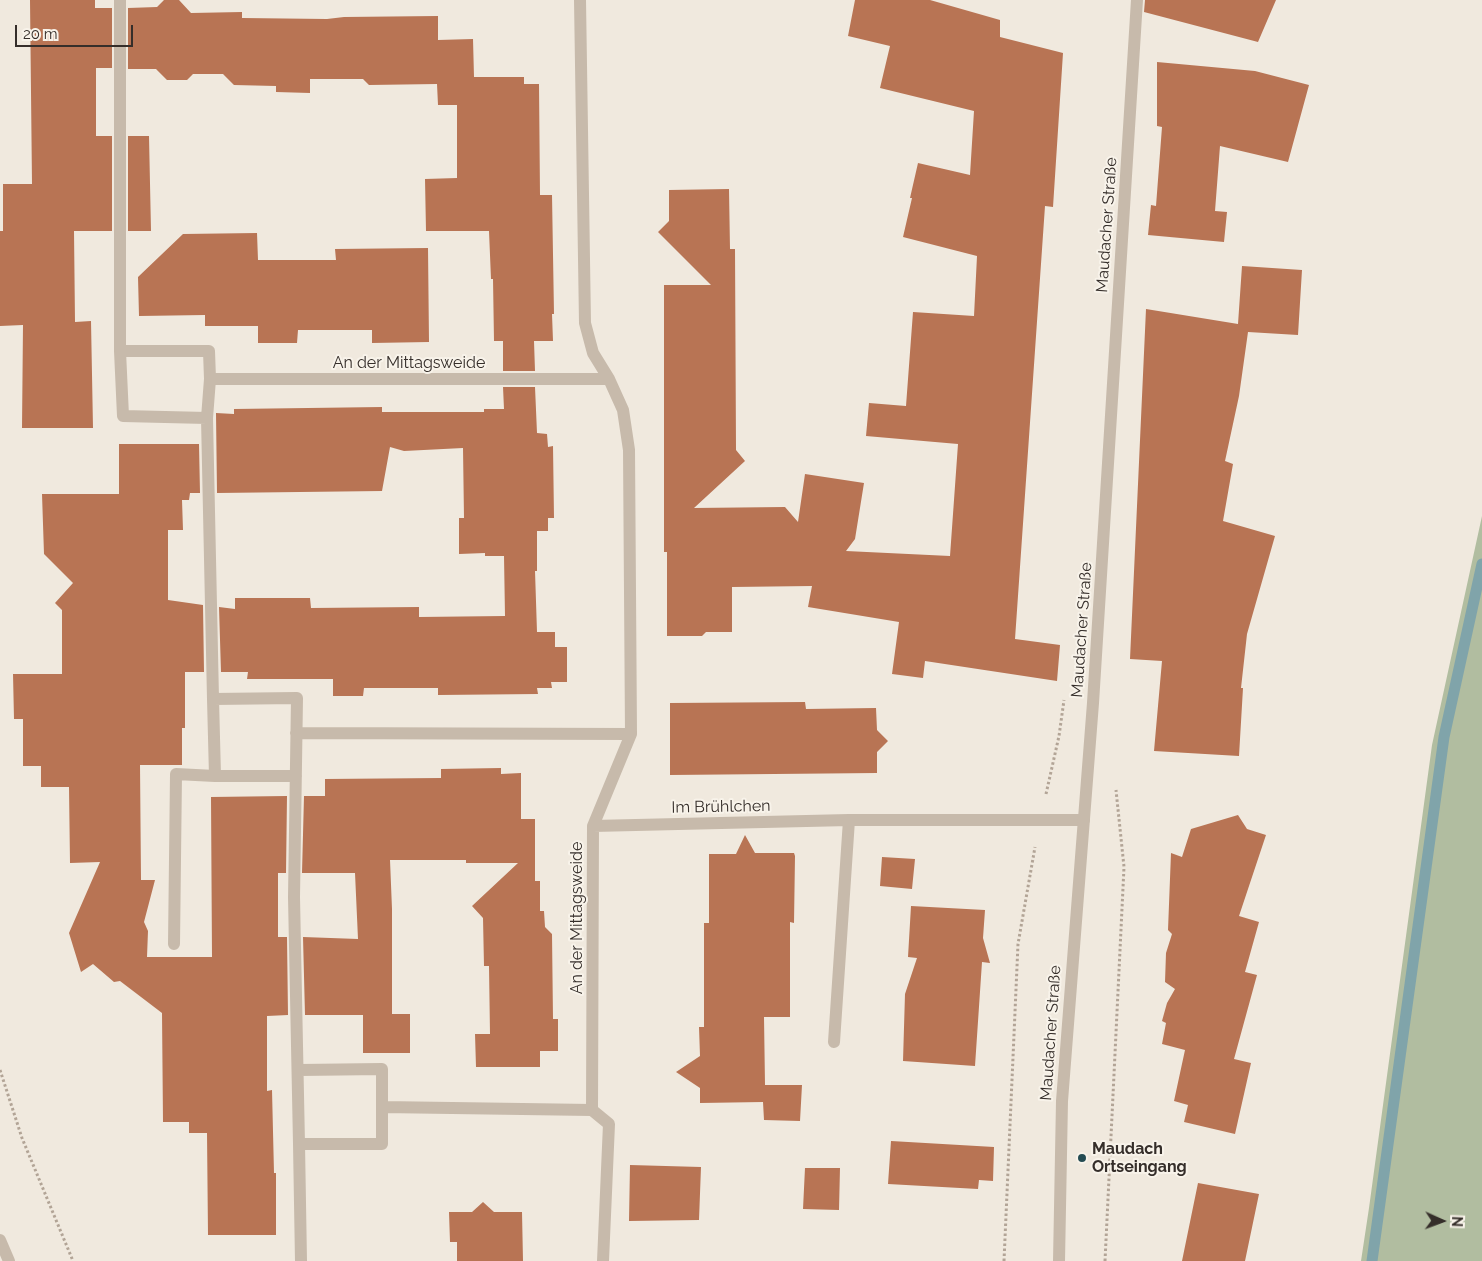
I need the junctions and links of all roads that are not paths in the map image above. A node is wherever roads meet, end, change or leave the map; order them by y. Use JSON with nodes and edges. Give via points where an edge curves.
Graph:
{"nodes":[{"id":1,"x":120,"y":0,"type":"edge"},
{"id":2,"x":580,"y":0,"type":"edge"},
{"id":3,"x":1137,"y":0,"type":"edge"},
{"id":4,"x":120,"y":351,"type":"junction"},
{"id":5,"x":210,"y":379,"type":"junction"},
{"id":6,"x":609,"y":379,"type":"junction"},
{"id":7,"x":207,"y":418,"type":"junction"},
{"id":8,"x":213,"y":699,"type":"junction"},
{"id":9,"x":296,"y":733,"type":"junction"},
{"id":10,"x":631,"y":734,"type":"junction"},
{"id":11,"x":214,"y":776,"type":"junction"},
{"id":12,"x":296,"y":776,"type":"junction"},
{"id":13,"x":849,"y":820,"type":"junction"},
{"id":14,"x":1084,"y":820,"type":"junction"},
{"id":15,"x":593,"y":826,"type":"junction"},
{"id":16,"x":174,"y":944,"type":"dead end"},
{"id":17,"x":834,"y":1042,"type":"dead end"},
{"id":18,"x":299,"y":1070,"type":"junction"},
{"id":19,"x":382,"y":1107,"type":"junction"},
{"id":20,"x":592,"y":1110,"type":"junction"},
{"id":21,"x":299,"y":1144,"type":"junction"},
{"id":22,"x":0,"y":1240,"type":"edge"},
{"id":23,"x":9,"y":1261,"type":"edge"},
{"id":24,"x":300,"y":1261,"type":"edge"},
{"id":25,"x":603,"y":1261,"type":"edge"},
{"id":26,"x":1059,"y":1261,"type":"edge"}],
"edges":[{"from":1,"to":4,"type":"street"},
{"from":2,"to":6,"type":"street","name":"An der Mittagsweide","via":[[585,323],[593,353]]},
{"from":3,"to":14,"type":"street","name":"Maudacher Straße"},
{"from":4,"to":5,"type":"street","via":[[209,351]]},
{"from":4,"to":7,"type":"street","via":[[123,416]]},
{"from":5,"to":6,"type":"street","name":"An der Mittagsweide"},
{"from":5,"to":7,"type":"street"},
{"from":6,"to":10,"type":"street","name":"An der Mittagsweide","via":[[624,410],[629,450]]},
{"from":7,"to":8,"type":"street"},
{"from":8,"to":9,"type":"street","via":[[297,698]]},
{"from":8,"to":11,"type":"street"},
{"from":9,"to":10,"type":"street"},
{"from":9,"to":12,"type":"street"},
{"from":10,"to":15,"type":"street","name":"An der Mittagsweide"},
{"from":11,"to":12,"type":"street"},
{"from":11,"to":16,"type":"street","via":[[176,774]]},
{"from":12,"to":18,"type":"street","via":[[294,897]]},
{"from":13,"to":14,"type":"street","name":"Im Brühlchen"},
{"from":13,"to":15,"type":"street","name":"Im Brühlchen"},
{"from":13,"to":17,"type":"street"},
{"from":14,"to":26,"type":"street","name":"Maudacher Straße","via":[[1062,1101]]},
{"from":15,"to":20,"type":"street","name":"An der Mittagsweide"},
{"from":18,"to":19,"type":"street","via":[[382,1069]]},
{"from":18,"to":21,"type":"street"},
{"from":19,"to":20,"type":"street"},
{"from":19,"to":21,"type":"street","via":[[382,1144]]},
{"from":20,"to":25,"type":"street","via":[[609,1124]]},
{"from":21,"to":24,"type":"street"},
{"from":22,"to":23,"type":"street"}]}
